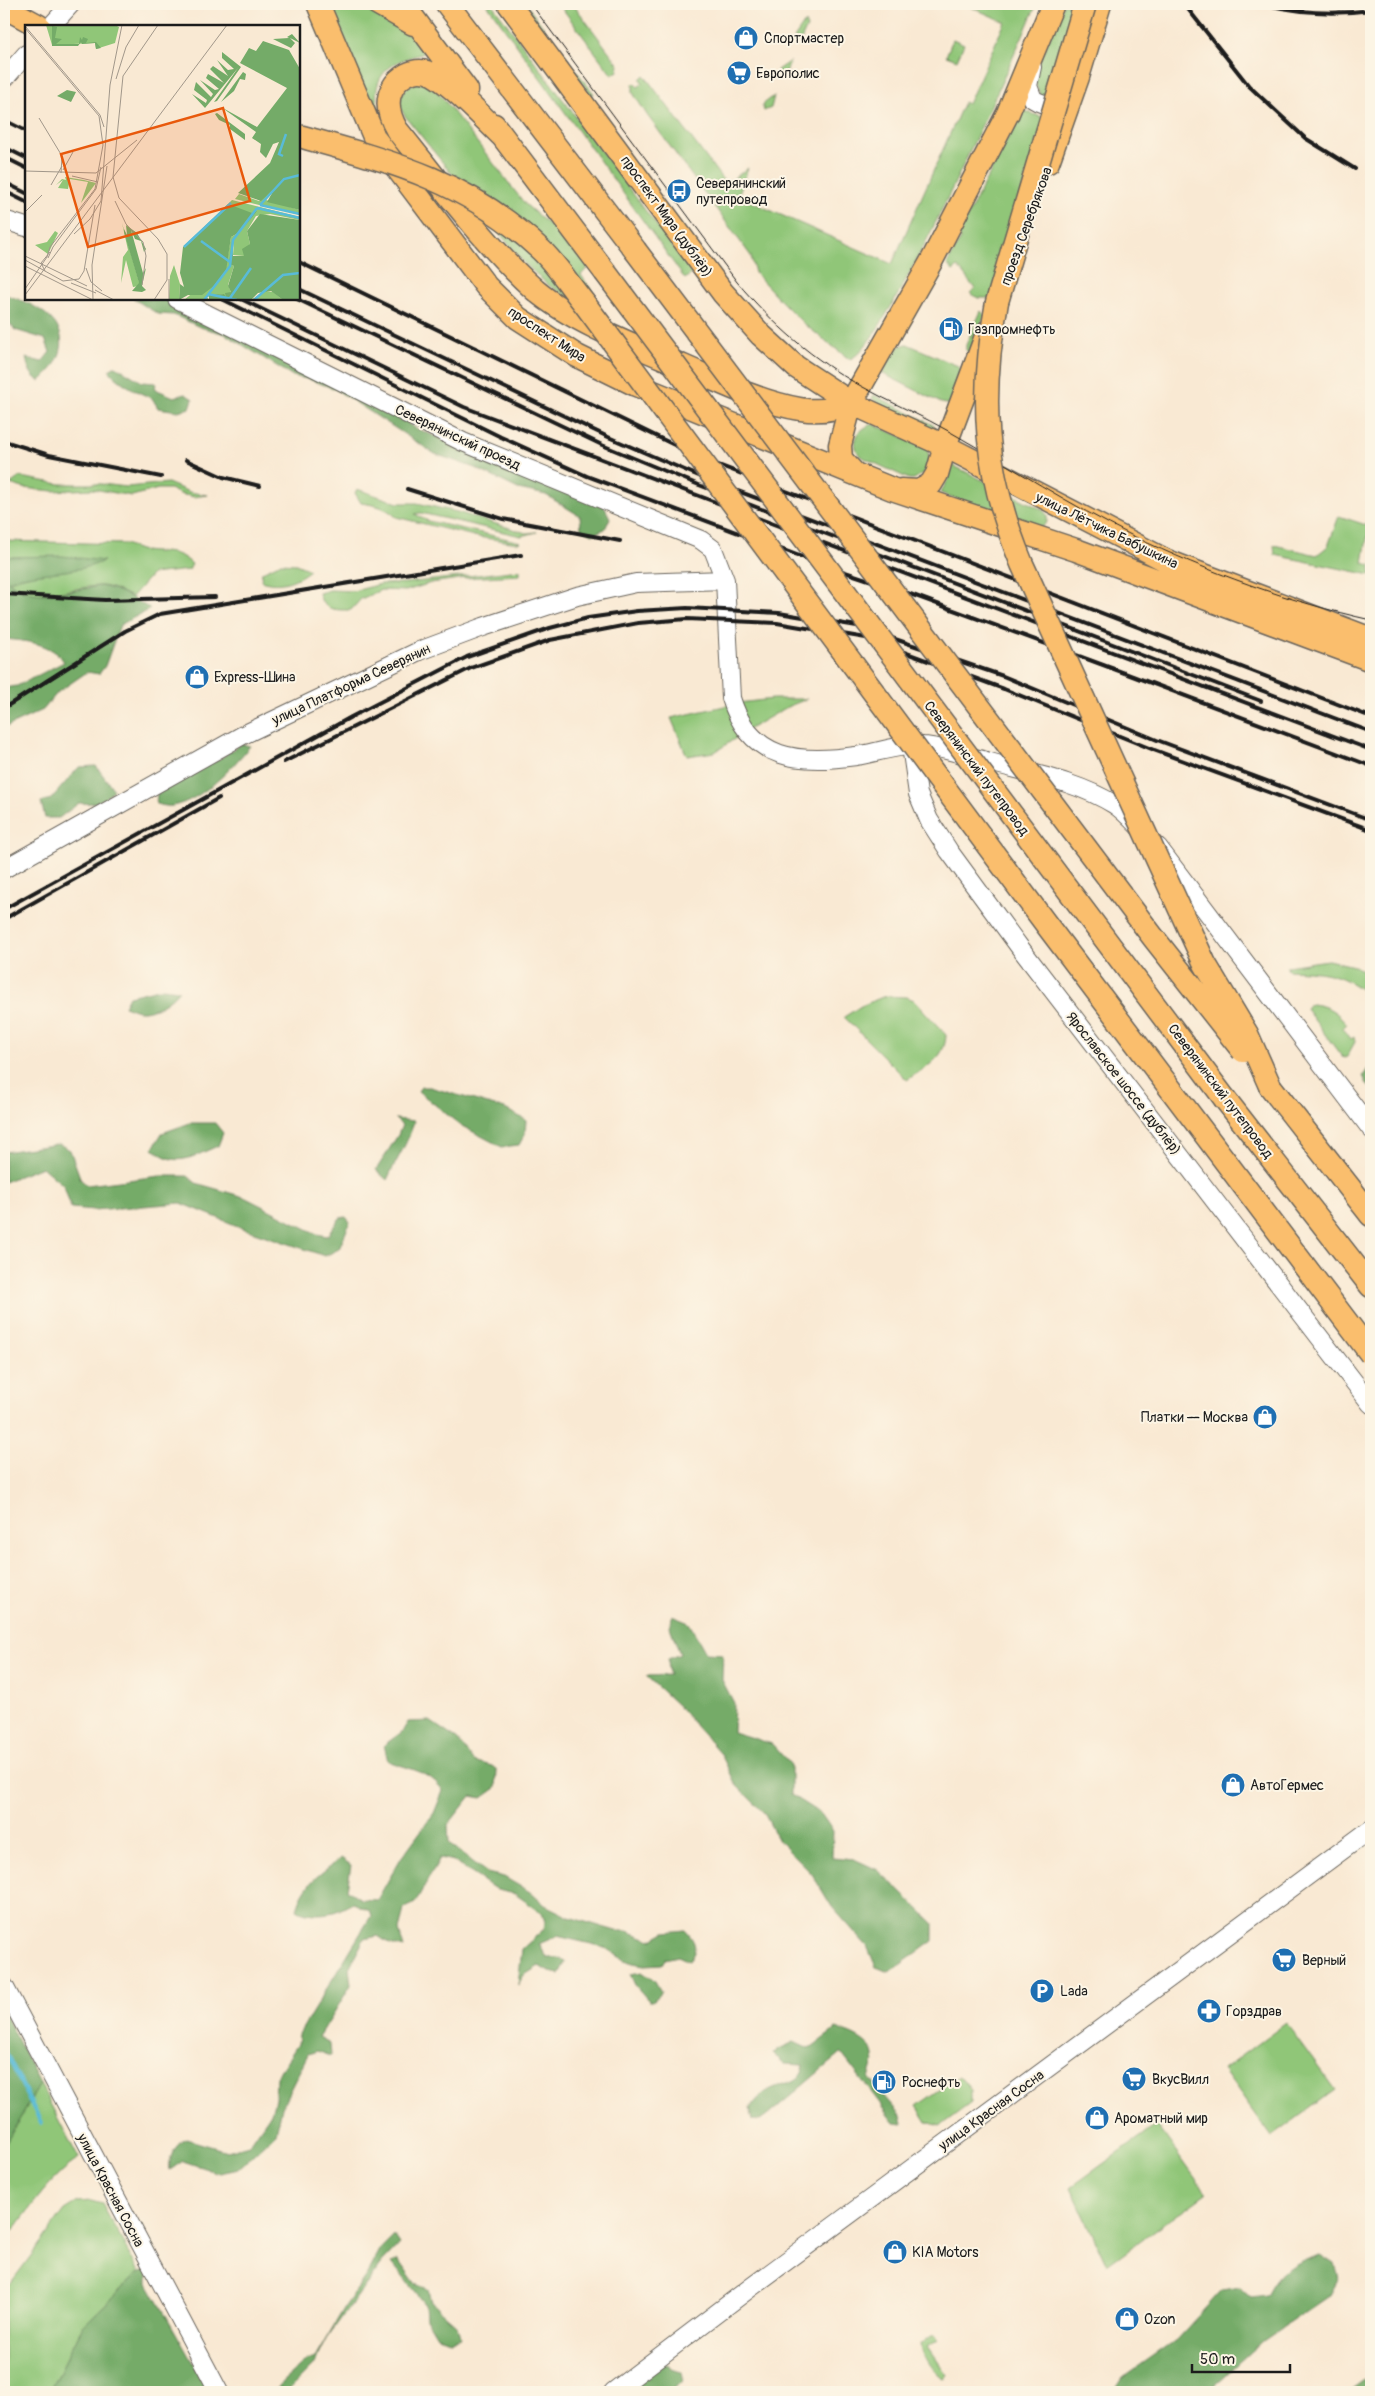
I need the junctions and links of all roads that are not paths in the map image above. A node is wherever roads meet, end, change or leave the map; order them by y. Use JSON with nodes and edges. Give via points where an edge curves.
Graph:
{"nodes":[{"id":1,"x":71,"y":4,"type":"edge"},
{"id":2,"x":318,"y":4,"type":"edge"},
{"id":3,"x":378,"y":4,"type":"edge"},
{"id":4,"x":403,"y":4,"type":"edge"},
{"id":5,"x":447,"y":4,"type":"edge"},
{"id":6,"x":509,"y":4,"type":"edge"},
{"id":7,"x":1053,"y":4,"type":"edge"},
{"id":8,"x":1086,"y":4,"type":"edge"},
{"id":9,"x":1100,"y":4,"type":"edge"},
{"id":10,"x":4,"y":7,"type":"edge"},
{"id":11,"x":4,"y":18,"type":"edge"},
{"id":12,"x":36,"y":25,"type":"edge"},
{"id":13,"x":52,"y":25,"type":"edge"},
{"id":14,"x":25,"y":26,"type":"edge"},
{"id":15,"x":421,"y":28,"type":"junction"},
{"id":16,"x":1041,"y":30,"type":"junction"},
{"id":17,"x":25,"y":55,"type":"edge"},
{"id":18,"x":5,"y":77,"type":"edge"},
{"id":19,"x":1078,"y":77,"type":"junction"},
{"id":20,"x":300,"y":136,"type":"edge"},
{"id":21,"x":503,"y":137,"type":"junction"},
{"id":22,"x":4,"y":220,"type":"edge"},
{"id":23,"x":25,"y":228,"type":"edge"},
{"id":24,"x":179,"y":300,"type":"edge"},
{"id":25,"x":851,"y":403,"type":"junction"},
{"id":26,"x":945,"y":446,"type":"junction"},
{"id":27,"x":853,"y":472,"type":"junction"},
{"id":28,"x":892,"y":489,"type":"junction"},
{"id":29,"x":725,"y":580,"type":"junction"},
{"id":30,"x":1371,"y":639,"type":"edge"},
{"id":31,"x":1371,"y":660,"type":"edge"},
{"id":32,"x":903,"y":747,"type":"junction"},
{"id":33,"x":4,"y":869,"type":"edge"},
{"id":34,"x":1270,"y":1086,"type":"junction"},
{"id":35,"x":1371,"y":1129,"type":"edge"},
{"id":36,"x":1371,"y":1215,"type":"edge"},
{"id":37,"x":1371,"y":1286,"type":"edge"},
{"id":38,"x":1371,"y":1354,"type":"edge"},
{"id":39,"x":1371,"y":1404,"type":"edge"},
{"id":40,"x":1371,"y":1829,"type":"edge"},
{"id":41,"x":4,"y":1986,"type":"edge"},
{"id":42,"x":219,"y":2392,"type":"edge"},
{"id":43,"x":613,"y":2392,"type":"edge"}],
"edges":[{"from":1,"to":13,"type":"street"},
{"from":2,"to":27,"type":"main road","name":"проспект Мира","via":[[375,139],[505,307],[577,356],[636,385]]},
{"from":3,"to":15,"type":"main road"},
{"from":4,"to":15,"type":"main road"},
{"from":5,"to":34,"type":"main road","bridge":true,"via":[[1153,937]]},
{"from":6,"to":25,"type":"main road","name":"проспект Мира (дублёр)","via":[[736,309],[796,367]]},
{"from":7,"to":16,"type":"main road"},
{"from":8,"to":34,"type":"main road","bridge":true,"via":[[997,302],[985,403],[988,447],[1007,528],[1022,564],[1205,964],[1247,1034]]},
{"from":9,"to":19,"type":"main road","name":"проезд Серебрякова"},
{"from":10,"to":12,"type":"main road"},
{"from":11,"to":14,"type":"main road"},
{"from":15,"to":21,"type":"main road"},
{"from":16,"to":19,"type":"street","via":[[1028,86],[1033,99],[1050,105],[1062,102]]},
{"from":16,"to":25,"type":"main road","via":[[1008,113],[931,262]]},
{"from":17,"to":18,"type":"street"},
{"from":19,"to":26,"type":"main road","name":"проезд Серебрякова"},
{"from":20,"to":38,"type":"main road","bridge":true,"via":[[434,178],[472,197],[542,252],[584,303]]},
{"from":21,"to":25,"type":"main road","via":[[444,82],[428,72],[412,72],[391,90],[389,110],[397,130],[477,228],[537,291],[570,313],[613,335],[738,390],[821,411]]},
{"from":21,"to":37,"type":"main road","name":"Северянинский путепровод","bridge":true,"via":[[1225,1099]]},
{"from":22,"to":23,"type":"street"},
{"from":24,"to":29,"type":"street","name":"Северянинский проезд","via":[[463,442],[702,540],[713,549]]},
{"from":25,"to":26,"type":"main road","name":"улица Лётчика Бабушкина"},
{"from":25,"to":27,"type":"main road","via":[[840,446],[841,459]]},
{"from":26,"to":28,"type":"main road","name":"проезд Серебрякова","via":[[938,474],[931,484],[919,491]]},
{"from":26,"to":30,"type":"main road","name":"улица Лётчика Бабушкина","via":[[1167,561]]},
{"from":27,"to":28,"type":"main road","name":"проспект Мира"},
{"from":28,"to":31,"type":"main road","name":"улица Лётчика Бабушкина","via":[[1076,550]]},
{"from":29,"to":32,"type":"street","name":"Северянинский проезд","via":[[731,698],[734,709],[754,740],[778,755],[797,758],[856,756]]},
{"from":29,"to":33,"type":"street","name":"улица Платформа Северянин","via":[[636,583],[578,596],[419,651],[243,735]]},
{"from":32,"to":35,"type":"street","name":"Северянинский проезд","via":[[938,748],[1071,785],[1116,806],[1160,849]]},
{"from":32,"to":39,"type":"street","name":"Ярославское шоссе (дублёр)","via":[[929,820],[949,851]]},
{"from":34,"to":36,"type":"main road"},
{"from":40,"to":43,"type":"street","name":"улица Красная Сосна"},
{"from":41,"to":42,"type":"street","name":"улица Красная Сосна"}]}
